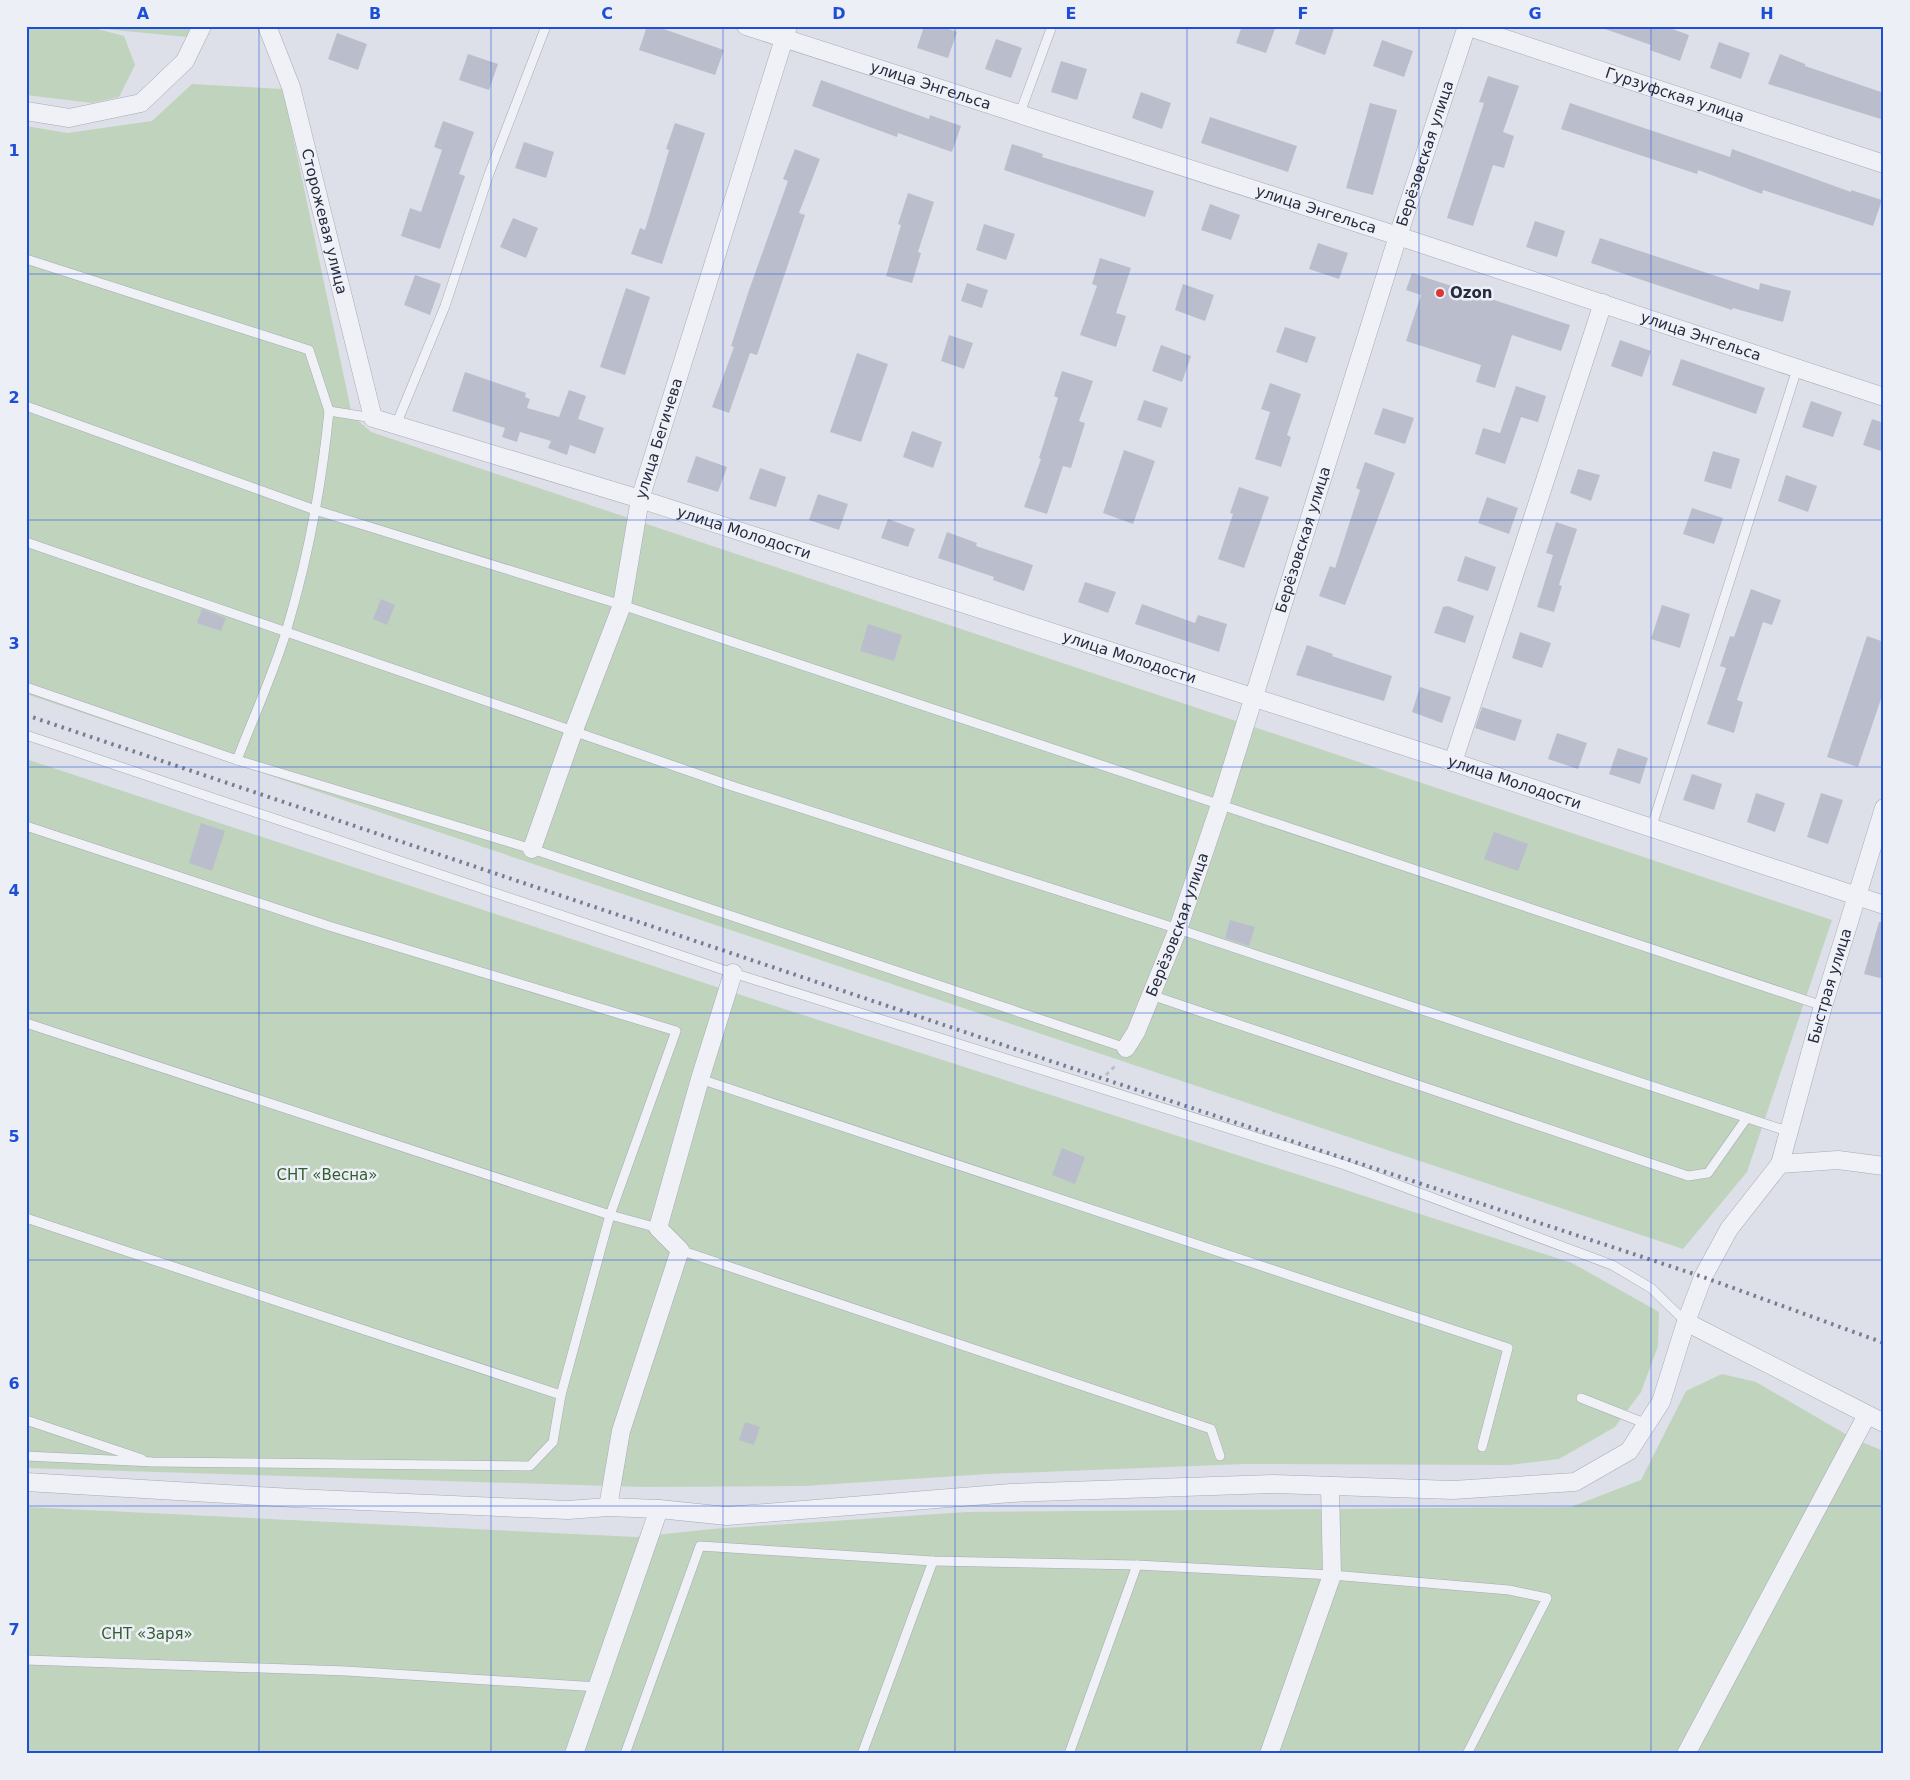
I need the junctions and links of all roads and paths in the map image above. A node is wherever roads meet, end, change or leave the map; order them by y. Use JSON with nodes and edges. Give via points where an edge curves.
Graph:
{"nodes":[{"id":1,"x":202,"y":26,"type":"edge"},
{"id":2,"x":267,"y":26,"type":"edge"},
{"id":3,"x":546,"y":26,"type":"edge"},
{"id":4,"x":746,"y":26,"type":"edge"},
{"id":5,"x":1052,"y":26,"type":"edge"},
{"id":6,"x":1466,"y":26,"type":"edge"},
{"id":7,"x":787,"y":32,"type":"edge"},
{"id":8,"x":26,"y":112,"type":"edge"},
{"id":9,"x":1020,"y":113,"type":"junction"},
{"id":10,"x":1884,"y":164,"type":"edge"},
{"id":11,"x":1398,"y":236,"type":"junction"},
{"id":12,"x":26,"y":259,"type":"edge"},
{"id":13,"x":1603,"y":303,"type":"junction"},
{"id":14,"x":1797,"y":369,"type":"junction"},
{"id":15,"x":1884,"y":397,"type":"edge"},
{"id":16,"x":26,"y":406,"type":"edge"},
{"id":17,"x":329,"y":411,"type":"junction"},
{"id":18,"x":373,"y":418,"type":"junction"},
{"id":19,"x":396,"y":425,"type":"junction"},
{"id":20,"x":640,"y":499,"type":"junction"},
{"id":21,"x":315,"y":510,"type":"junction"},
{"id":22,"x":26,"y":542,"type":"edge"},
{"id":23,"x":622,"y":605,"type":"junction"},
{"id":24,"x":286,"y":633,"type":"junction"},
{"id":25,"x":26,"y":687,"type":"edge"},
{"id":26,"x":1255,"y":699,"type":"junction"},
{"id":27,"x":574,"y":730,"type":"junction"},
{"id":28,"x":26,"y":735,"type":"edge"},
{"id":29,"x":237,"y":760,"type":"junction"},
{"id":30,"x":1453,"y":762,"type":"junction"},
{"id":31,"x":1220,"y":805,"type":"junction"},
{"id":32,"x":1884,"y":808,"type":"edge"},
{"id":33,"x":26,"y":826,"type":"edge"},
{"id":34,"x":1651,"y":829,"type":"junction"},
{"id":35,"x":532,"y":849,"type":"junction"},
{"id":36,"x":1857,"y":897,"type":"junction"},
{"id":37,"x":1884,"y":905,"type":"edge"},
{"id":38,"x":1178,"y":929,"type":"junction"},
{"id":39,"x":733,"y":973,"type":"junction"},
{"id":40,"x":1151,"y":995,"type":"junction"},
{"id":41,"x":1823,"y":1006,"type":"junction"},
{"id":42,"x":26,"y":1023,"type":"edge"},
{"id":43,"x":1126,"y":1048,"type":"junction"},
{"id":44,"x":700,"y":1079,"type":"junction"},
{"id":45,"x":1086,"y":1083,"type":"junction"},
{"id":46,"x":1746,"y":1120,"type":"junction"},
{"id":47,"x":1790,"y":1132,"type":"junction"},
{"id":48,"x":1780,"y":1164,"type":"junction"},
{"id":49,"x":1884,"y":1166,"type":"edge"},
{"id":50,"x":610,"y":1215,"type":"junction"},
{"id":51,"x":26,"y":1218,"type":"edge"},
{"id":52,"x":658,"y":1228,"type":"junction"},
{"id":53,"x":680,"y":1250,"type":"junction"},
{"id":54,"x":1686,"y":1322,"type":"junction"},
{"id":55,"x":561,"y":1395,"type":"junction"},
{"id":56,"x":1581,"y":1398,"type":"dead end"},
{"id":57,"x":1867,"y":1415,"type":"junction"},
{"id":58,"x":26,"y":1420,"type":"edge"},
{"id":59,"x":1884,"y":1423,"type":"edge"},
{"id":60,"x":1647,"y":1424,"type":"junction"},
{"id":61,"x":1482,"y":1447,"type":"dead end"},
{"id":62,"x":26,"y":1456,"type":"edge"},
{"id":63,"x":1220,"y":1456,"type":"dead end"},
{"id":64,"x":153,"y":1462,"type":"junction"},
{"id":65,"x":26,"y":1482,"type":"edge"},
{"id":66,"x":1330,"y":1486,"type":"junction"},
{"id":67,"x":608,"y":1507,"type":"junction"},
{"id":68,"x":659,"y":1509,"type":"junction"},
{"id":69,"x":933,"y":1561,"type":"junction"},
{"id":70,"x":1137,"y":1565,"type":"junction"},
{"id":71,"x":1332,"y":1575,"type":"junction"},
{"id":72,"x":26,"y":1660,"type":"edge"},
{"id":73,"x":598,"y":1687,"type":"junction"},
{"id":74,"x":574,"y":1754,"type":"edge"},
{"id":75,"x":625,"y":1754,"type":"edge"},
{"id":76,"x":862,"y":1754,"type":"edge"},
{"id":77,"x":1069,"y":1754,"type":"edge"},
{"id":78,"x":1269,"y":1754,"type":"edge"},
{"id":79,"x":1467,"y":1754,"type":"edge"},
{"id":80,"x":1686,"y":1754,"type":"edge"}],
"edges":[{"from":1,"to":8,"type":"street","via":[[185,61],[141,103],[69,118]]},
{"from":2,"to":18,"type":"street","name":"Сторожевая улица","via":[[291,87]]},
{"from":3,"to":19,"type":"lane","via":[[489,174],[445,306]]},
{"from":4,"to":7,"type":"street","name":"улица Энгельса"},
{"from":5,"to":9,"type":"lane"},
{"from":6,"to":10,"type":"street","name":"Гурзуфская улица"},
{"from":6,"to":11,"type":"street","name":"Берёзовская улица"},
{"from":7,"to":9,"type":"street","name":"улица Энгельса"},
{"from":7,"to":20,"type":"street","name":"улица Бегичева"},
{"from":9,"to":11,"type":"street","name":"улица Энгельса"},
{"from":11,"to":13,"type":"street","name":"улица Энгельса"},
{"from":11,"to":26,"type":"street","name":"Берёзовская улица"},
{"from":12,"to":17,"type":"lane","via":[[309,350]]},
{"from":13,"to":14,"type":"street","name":"улица Энгельса"},
{"from":13,"to":30,"type":"street"},
{"from":14,"to":15,"type":"street","name":"улица Энгельса"},
{"from":14,"to":34,"type":"lane"},
{"from":16,"to":21,"type":"lane"},
{"from":17,"to":18,"type":"lane"},
{"from":17,"to":21,"type":"lane"},
{"from":18,"to":19,"type":"street","name":"улица Молодости"},
{"from":19,"to":20,"type":"street","name":"улица Молодости"},
{"from":20,"to":23,"type":"street","name":"улица Бегичева"},
{"from":20,"to":26,"type":"street","name":"улица Молодости"},
{"from":21,"to":23,"type":"lane"},
{"from":21,"to":24,"type":"lane"},
{"from":22,"to":24,"type":"lane"},
{"from":23,"to":27,"type":"street","name":"улица Бегичева"},
{"from":23,"to":31,"type":"lane"},
{"from":24,"to":27,"type":"lane"},
{"from":24,"to":29,"type":"lane"},
{"from":25,"to":29,"type":"lane"},
{"from":26,"to":30,"type":"street","name":"улица Молодости"},
{"from":26,"to":31,"type":"street","name":"Берёзовская улица"},
{"from":27,"to":35,"type":"street","name":"улица Бегичева"},
{"from":27,"to":38,"type":"lane","via":[[729,785]]},
{"from":28,"to":39,"type":"lane"},
{"from":29,"to":35,"type":"lane"},
{"from":30,"to":34,"type":"street","name":"улица Молодости"},
{"from":31,"to":38,"type":"street","name":"Берёзовская улица"},
{"from":31,"to":41,"type":"lane"},
{"from":32,"to":36,"type":"street","name":"Быстрая улица"},
{"from":33,"to":50,"type":"lane","via":[[329,926],[676,1032]]},
{"from":34,"to":36,"type":"street","name":"улица Молодости"},
{"from":35,"to":43,"type":"lane"},
{"from":36,"to":37,"type":"street","name":"улица Молодости"},
{"from":36,"to":41,"type":"street","name":"Быстрая улица"},
{"from":38,"to":40,"type":"street","name":"Берёзовская улица"},
{"from":38,"to":46,"type":"lane"},
{"from":39,"to":44,"type":"street"},
{"from":39,"to":45,"type":"lane"},
{"from":40,"to":43,"type":"street","name":"Берёзовская улица"},
{"from":40,"to":46,"type":"lane","via":[[1688,1176],[1708,1172]]},
{"from":41,"to":47,"type":"street","name":"Быстрая улица"},
{"from":42,"to":50,"type":"lane"},
{"from":43,"to":45,"type":"path","via":[[1115,1068]]},
{"from":44,"to":52,"type":"street"},
{"from":44,"to":61,"type":"lane","via":[[1508,1348]]},
{"from":45,"to":54,"type":"lane","via":[[1345,1165],[1612,1265],[1650,1288]]},
{"from":46,"to":47,"type":"lane"},
{"from":47,"to":48,"type":"street","name":"Быстрая улица"},
{"from":48,"to":49,"type":"street","via":[[1838,1160]]},
{"from":48,"to":54,"type":"street","via":[[1729,1229],[1703,1277]]},
{"from":50,"to":52,"type":"lane"},
{"from":50,"to":55,"type":"lane"},
{"from":51,"to":55,"type":"lane"},
{"from":52,"to":53,"type":"street"},
{"from":53,"to":63,"type":"lane","via":[[1210,1429]]},
{"from":53,"to":67,"type":"street","via":[[621,1431]]},
{"from":54,"to":57,"type":"street"},
{"from":54,"to":60,"type":"street","via":[[1661,1402]]},
{"from":55,"to":64,"type":"lane","via":[[553,1442],[530,1466]]},
{"from":56,"to":60,"type":"lane"},
{"from":57,"to":59,"type":"street"},
{"from":57,"to":80,"type":"street"},
{"from":58,"to":64,"type":"lane"},
{"from":60,"to":66,"type":"street","via":[[1630,1451],[1575,1482],[1453,1490]]},
{"from":62,"to":64,"type":"lane"},
{"from":65,"to":67,"type":"street","via":[[568,1510]]},
{"from":66,"to":68,"type":"street","via":[[1274,1484],[1011,1493],[727,1516]]},
{"from":66,"to":71,"type":"street"},
{"from":67,"to":68,"type":"street"},
{"from":68,"to":73,"type":"street"},
{"from":69,"to":70,"type":"lane"},
{"from":69,"to":75,"type":"lane","via":[[700,1546]]},
{"from":69,"to":76,"type":"lane"},
{"from":70,"to":71,"type":"lane"},
{"from":70,"to":77,"type":"lane"},
{"from":71,"to":78,"type":"street"},
{"from":71,"to":79,"type":"lane","via":[[1509,1590],[1547,1598]]},
{"from":72,"to":73,"type":"lane","via":[[346,1671]]},
{"from":73,"to":74,"type":"street"}]}
